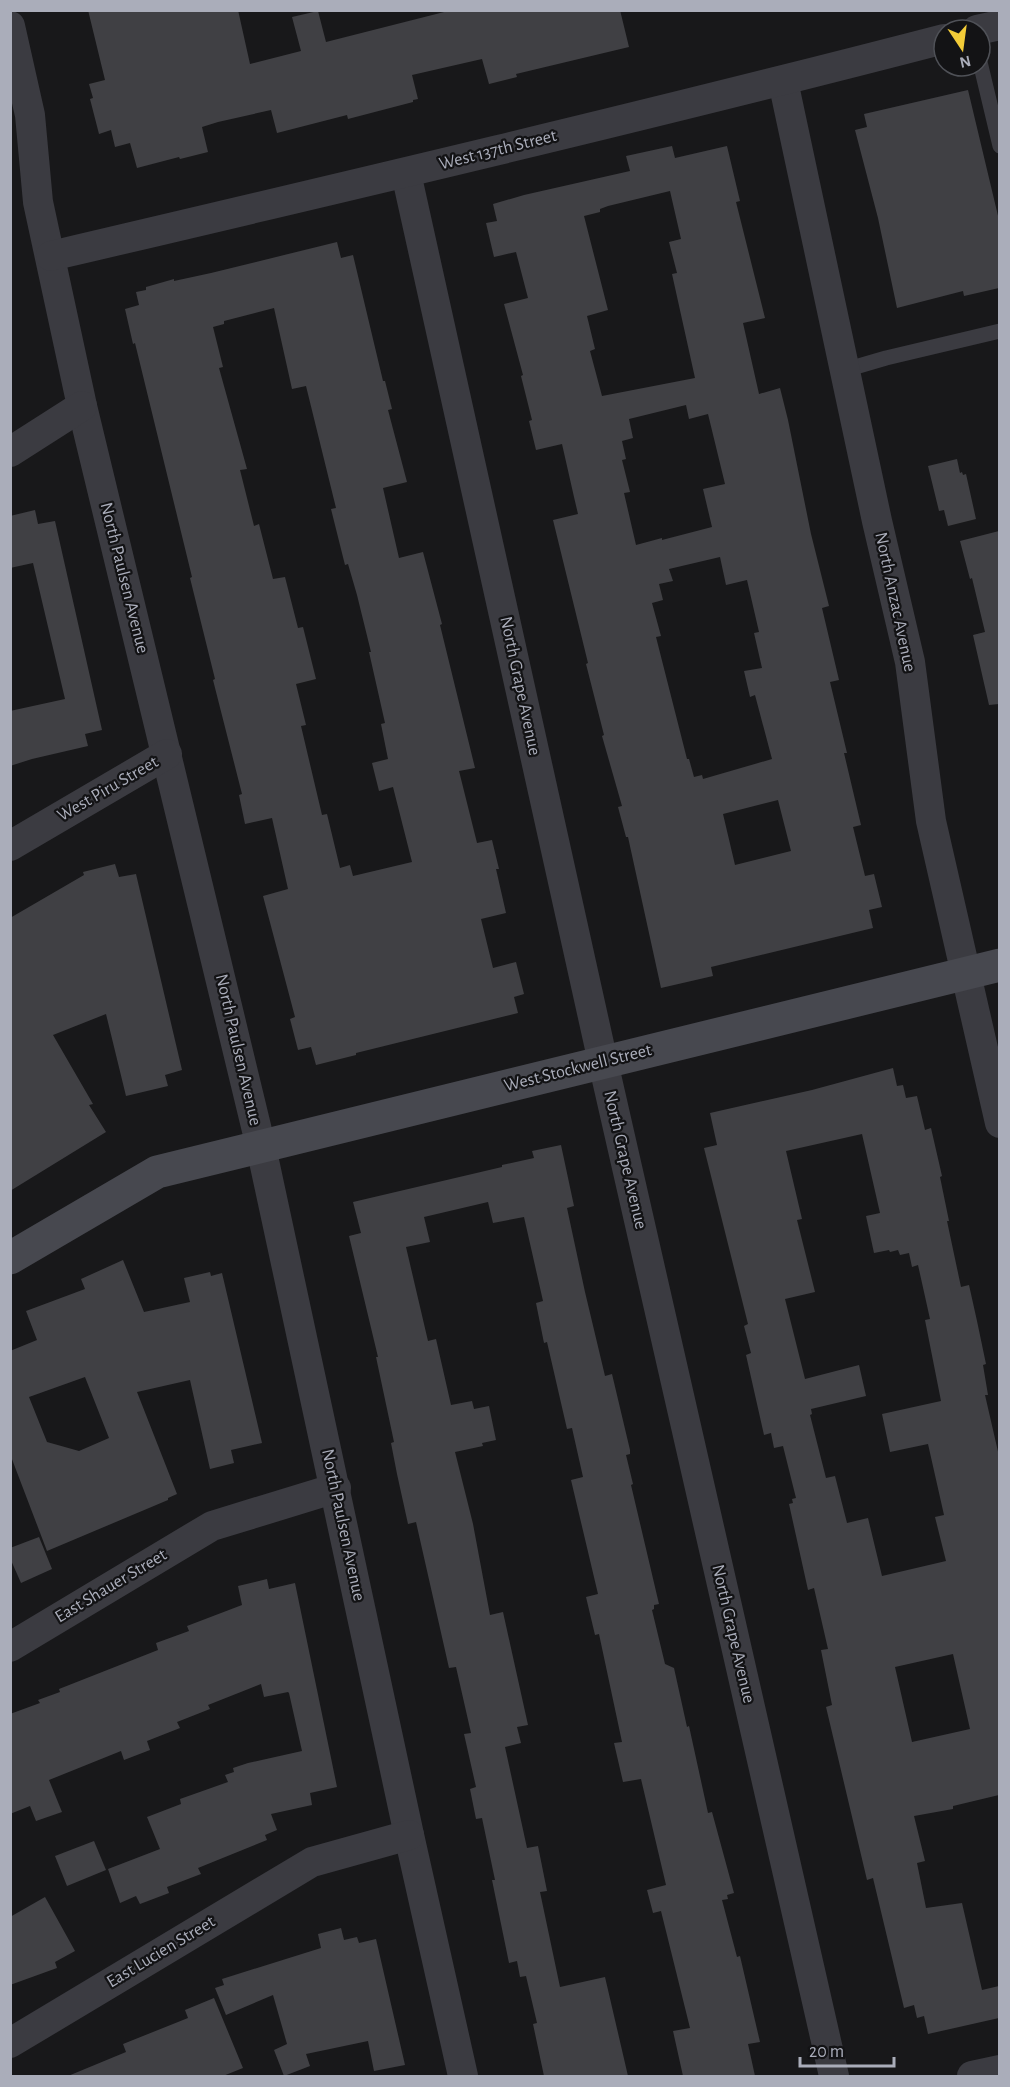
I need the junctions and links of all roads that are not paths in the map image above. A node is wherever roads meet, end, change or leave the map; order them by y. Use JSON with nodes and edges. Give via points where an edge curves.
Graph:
{"nodes":[{"id":1,"x":10,"y":26,"type":"edge"},
{"id":2,"x":932,"y":42,"type":"edge"},
{"id":3,"x":14,"y":59,"type":"edge"},
{"id":4,"x":984,"y":78,"type":"edge"},
{"id":5,"x":783,"y":81,"type":"junction"},
{"id":6,"x":999,"y":146,"type":"edge"},
{"id":7,"x":406,"y":173,"type":"junction"},
{"id":8,"x":51,"y":256,"type":"junction"},
{"id":9,"x":999,"y":331,"type":"edge"},
{"id":10,"x":845,"y":370,"type":"junction"},
{"id":11,"x":82,"y":406,"type":"junction"},
{"id":12,"x":10,"y":452,"type":"edge"},
{"id":13,"x":167,"y":754,"type":"junction"},
{"id":14,"x":10,"y":846,"type":"edge"},
{"id":15,"x":999,"y":965,"type":"edge"},
{"id":16,"x":966,"y":973,"type":"junction"},
{"id":17,"x":603,"y":1062,"type":"junction"},
{"id":18,"x":999,"y":1124,"type":"edge"},
{"id":19,"x":261,"y":1147,"type":"junction"},
{"id":20,"x":10,"y":1258,"type":"edge"},
{"id":21,"x":336,"y":1488,"type":"junction"},
{"id":22,"x":10,"y":1647,"type":"edge"},
{"id":23,"x":409,"y":1835,"type":"junction"},
{"id":24,"x":10,"y":2043,"type":"edge"},
{"id":25,"x":999,"y":2070,"type":"edge"},
{"id":26,"x":463,"y":2076,"type":"edge"},
{"id":27,"x":834,"y":2076,"type":"edge"},
{"id":28,"x":972,"y":2076,"type":"edge"}],
"edges":[{"from":1,"to":3,"type":"street","name":"North Paulsen Avenue"},
{"from":2,"to":5,"type":"street","name":"West 137th Street"},
{"from":3,"to":8,"type":"street","name":"North Paulsen Avenue","via":[[30,115],[38,202]]},
{"from":4,"to":6,"type":"lane"},
{"from":5,"to":7,"type":"street","name":"West 137th Street"},
{"from":5,"to":10,"type":"street","name":"North Anzac Avenue"},
{"from":7,"to":8,"type":"street","name":"West 137th Street"},
{"from":7,"to":17,"type":"street","name":"North Grape Avenue"},
{"from":8,"to":11,"type":"street","name":"North Paulsen Avenue"},
{"from":9,"to":10,"type":"lane"},
{"from":10,"to":16,"type":"street","name":"North Anzac Avenue","via":[[910,662],[931,821]]},
{"from":11,"to":12,"type":"street"},
{"from":11,"to":13,"type":"street","name":"North Paulsen Avenue"},
{"from":13,"to":14,"type":"street","name":"West Piru Street"},
{"from":13,"to":19,"type":"street","name":"North Paulsen Avenue"},
{"from":15,"to":16,"type":"street","name":"West Stockwell Street"},
{"from":16,"to":17,"type":"street","name":"West Stockwell Street"},
{"from":16,"to":18,"type":"street","name":"North Anzac Avenue"},
{"from":17,"to":19,"type":"street","name":"West Stockwell Street"},
{"from":17,"to":27,"type":"street","name":"North Grape Avenue"},
{"from":19,"to":20,"type":"street","name":"West Stockwell Street","via":[[157,1172]]},
{"from":19,"to":21,"type":"street","name":"North Paulsen Avenue"},
{"from":21,"to":22,"type":"street","name":"East Shauer Street","via":[[212,1526]]},
{"from":21,"to":23,"type":"street","name":"North Paulsen Avenue"},
{"from":23,"to":24,"type":"street","name":"East Lucien Street","via":[[312,1862]]},
{"from":23,"to":26,"type":"street","name":"North Paulsen Avenue"},
{"from":25,"to":28,"type":"street"}]}
